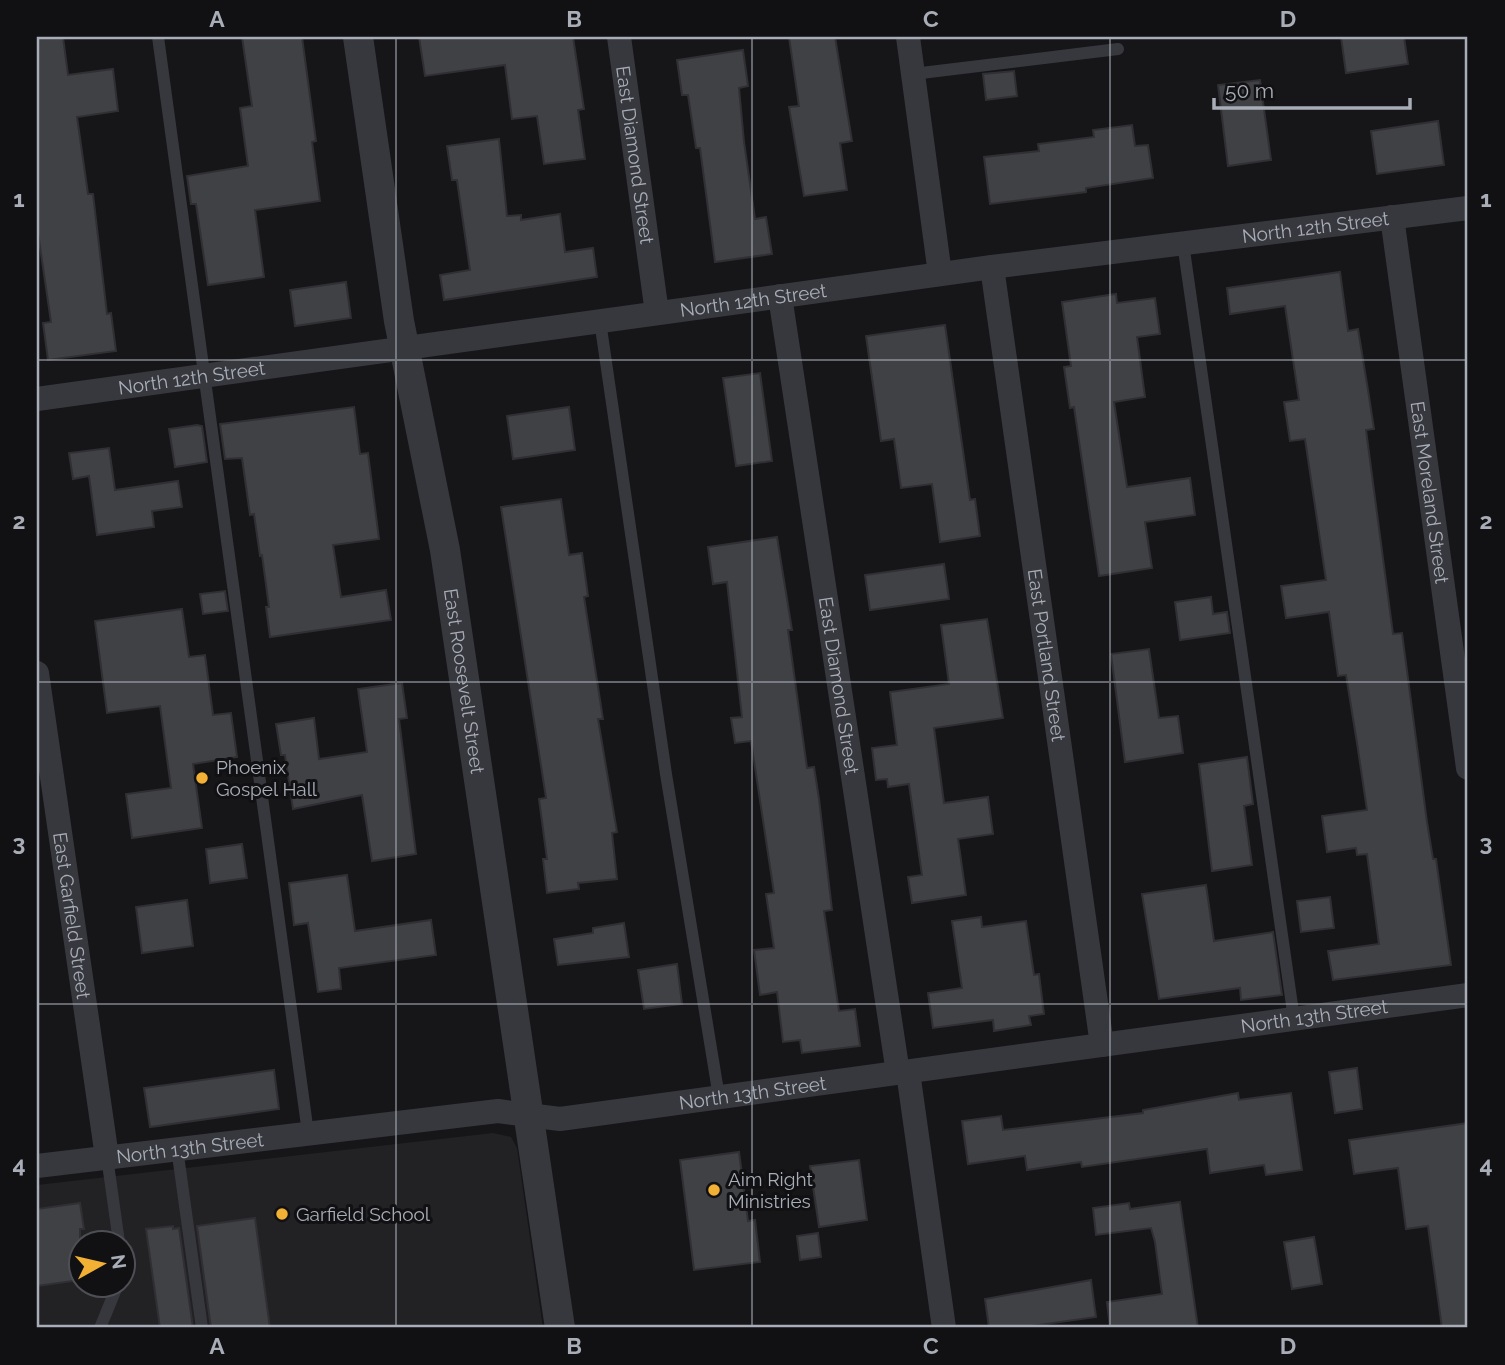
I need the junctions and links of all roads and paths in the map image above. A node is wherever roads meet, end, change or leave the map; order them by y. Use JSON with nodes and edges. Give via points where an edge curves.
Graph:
{"nodes":[{"id":1,"x":158,"y":37,"type":"edge"},
{"id":2,"x":358,"y":37,"type":"edge"},
{"id":3,"x":619,"y":37,"type":"edge"},
{"id":4,"x":908,"y":37,"type":"edge"},
{"id":5,"x":1118,"y":49,"type":"dead end"},
{"id":6,"x":913,"y":74,"type":"junction"},
{"id":7,"x":1468,"y":208,"type":"edge"},
{"id":8,"x":1392,"y":217,"type":"junction"},
{"id":9,"x":1183,"y":243,"type":"junction"},
{"id":10,"x":992,"y":267,"type":"junction"},
{"id":11,"x":940,"y":274,"type":"junction"},
{"id":12,"x":780,"y":296,"type":"junction"},
{"id":13,"x":657,"y":313,"type":"junction"},
{"id":14,"x":600,"y":321,"type":"junction"},
{"id":15,"x":404,"y":348,"type":"junction"},
{"id":16,"x":205,"y":375,"type":"junction"},
{"id":17,"x":37,"y":399,"type":"edge"},
{"id":18,"x":37,"y":673,"type":"edge"},
{"id":19,"x":1468,"y":768,"type":"edge"},
{"id":20,"x":1468,"y":995,"type":"edge"},
{"id":21,"x":1294,"y":1019,"type":"junction"},
{"id":22,"x":1102,"y":1045,"type":"junction"},
{"id":23,"x":903,"y":1072,"type":"junction"},
{"id":24,"x":719,"y":1097,"type":"junction"},
{"id":25,"x":528,"y":1116,"type":"junction"},
{"id":26,"x":308,"y":1133,"type":"junction"},
{"id":27,"x":177,"y":1148,"type":"junction"},
{"id":28,"x":107,"y":1157,"type":"junction"},
{"id":29,"x":37,"y":1166,"type":"edge"},
{"id":30,"x":117,"y":1228,"type":"edge"},
{"id":31,"x":112,"y":1298,"type":"edge"},
{"id":32,"x":100,"y":1328,"type":"edge"},
{"id":33,"x":202,"y":1328,"type":"edge"},
{"id":34,"x":560,"y":1328,"type":"edge"},
{"id":35,"x":944,"y":1328,"type":"edge"}],
"edges":[{"from":1,"to":16,"type":"lane"},
{"from":2,"to":15,"type":"street","name":"East Roosevelt Street"},
{"from":3,"to":13,"type":"street","name":"East Diamond Street"},
{"from":4,"to":6,"type":"street"},
{"from":5,"to":6,"type":"lane"},
{"from":6,"to":11,"type":"street"},
{"from":7,"to":8,"type":"street","name":"North 12th Street"},
{"from":8,"to":9,"type":"street","name":"North 12th Street"},
{"from":8,"to":19,"type":"street","name":"East Moreland Street"},
{"from":9,"to":10,"type":"street","name":"North 12th Street"},
{"from":9,"to":21,"type":"lane"},
{"from":10,"to":11,"type":"street","name":"North 12th Street"},
{"from":10,"to":22,"type":"street","name":"East Portland Street"},
{"from":11,"to":12,"type":"street","name":"North 12th Street"},
{"from":12,"to":13,"type":"street","name":"North 12th Street"},
{"from":12,"to":23,"type":"street","name":"East Diamond Street"},
{"from":13,"to":14,"type":"street","name":"North 12th Street"},
{"from":14,"to":15,"type":"street","name":"North 12th Street"},
{"from":14,"to":24,"type":"lane"},
{"from":15,"to":16,"type":"street","name":"North 12th Street"},
{"from":15,"to":25,"type":"street","name":"East Roosevelt Street","via":[[445,550]]},
{"from":16,"to":17,"type":"street","name":"North 12th Street"},
{"from":16,"to":26,"type":"lane"},
{"from":18,"to":28,"type":"street","name":"East Garfield Street"},
{"from":20,"to":21,"type":"street","name":"North 13th Street"},
{"from":21,"to":22,"type":"street","name":"North 13th Street"},
{"from":22,"to":23,"type":"street","name":"North 13th Street"},
{"from":23,"to":24,"type":"street","name":"North 13th Street"},
{"from":23,"to":35,"type":"street","name":"East Diamond Street"},
{"from":24,"to":25,"type":"street","name":"North 13th Street","via":[[560,1119]]},
{"from":25,"to":26,"type":"street","name":"North 13th Street","via":[[499,1111]]},
{"from":25,"to":34,"type":"street","name":"East Roosevelt Street"},
{"from":26,"to":27,"type":"street","name":"North 13th Street"},
{"from":27,"to":28,"type":"street","name":"North 13th Street"},
{"from":27,"to":33,"type":"lane"},
{"from":28,"to":29,"type":"street","name":"North 13th Street"},
{"from":28,"to":30,"type":"lane"},
{"from":31,"to":32,"type":"lane"}]}
